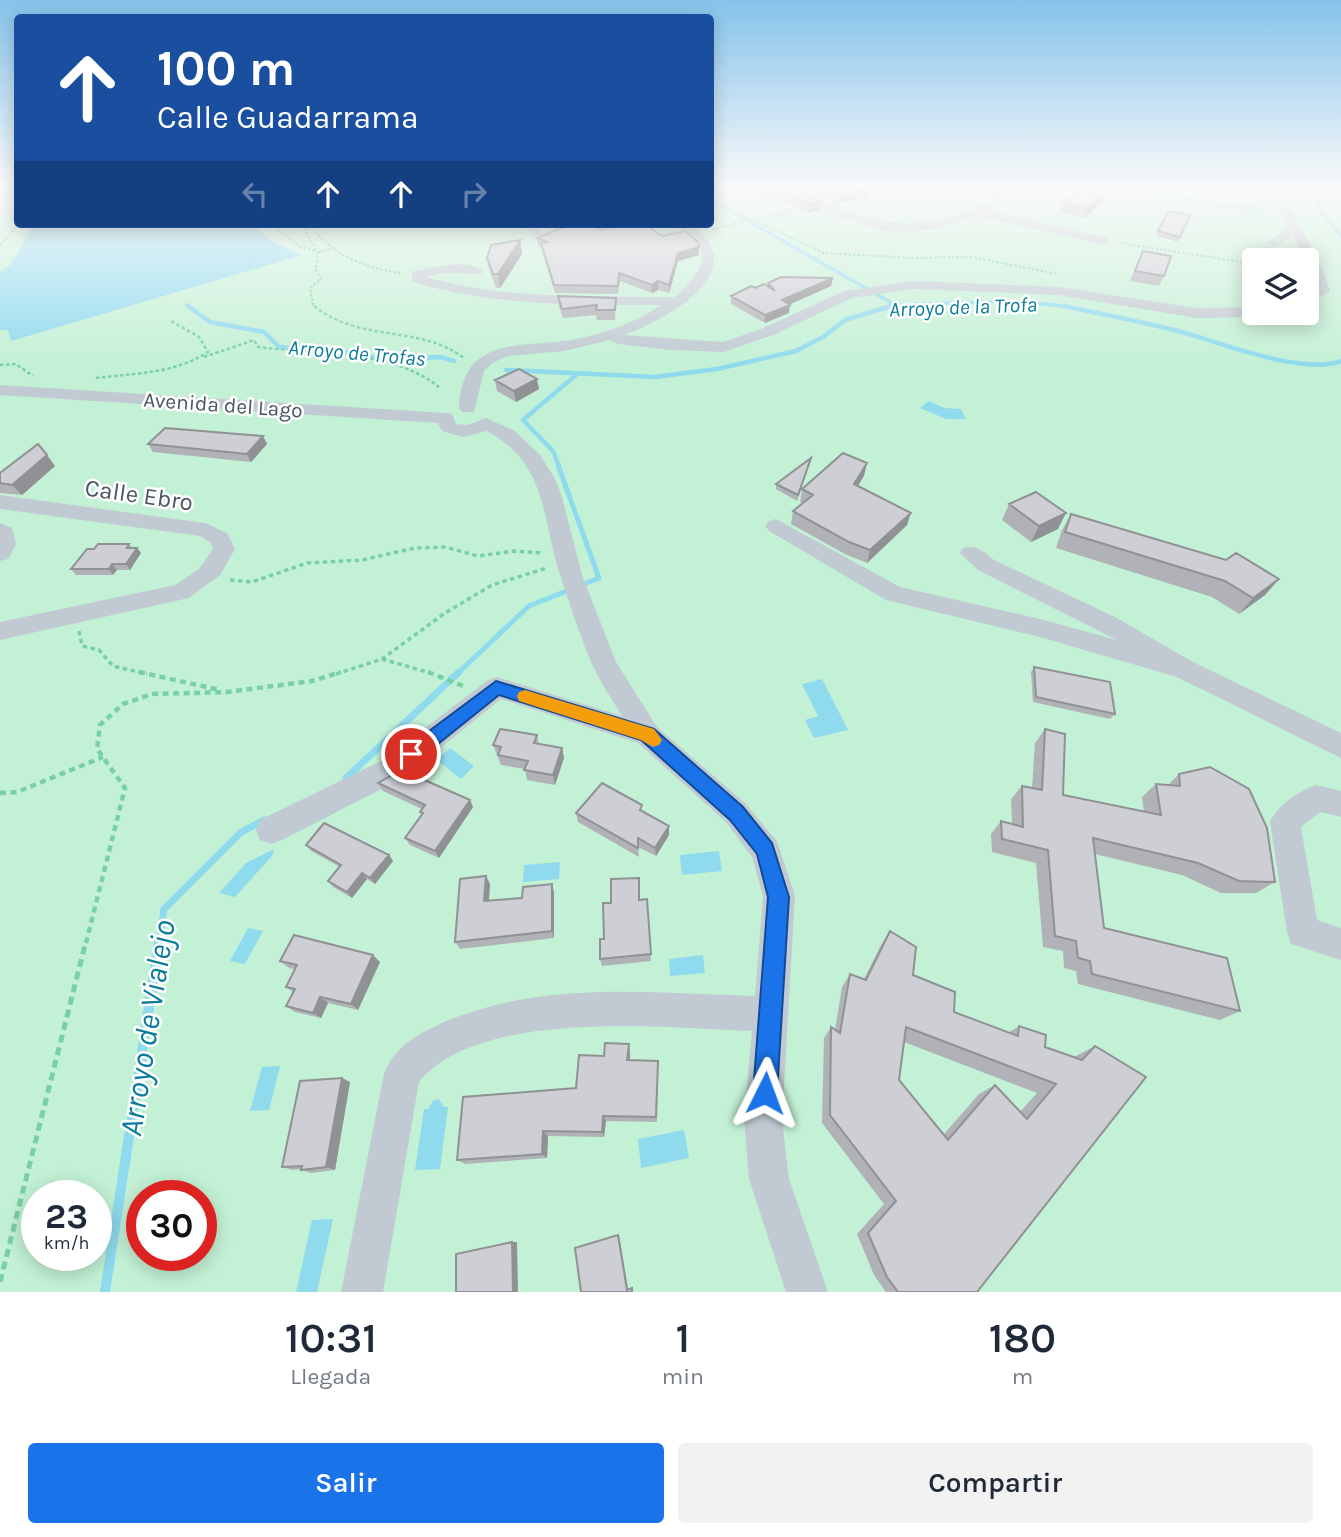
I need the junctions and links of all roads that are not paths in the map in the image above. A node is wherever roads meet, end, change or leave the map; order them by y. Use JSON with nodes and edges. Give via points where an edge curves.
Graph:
{"nodes":[{"id":1,"x":706,"y":245,"type":"edge"},
{"id":2,"x":476,"y":271,"type":"dead end"},
{"id":3,"x":1319,"y":272,"type":"edge"},
{"id":4,"x":1319,"y":294,"type":"edge"},
{"id":5,"x":676,"y":302,"type":"junction"},
{"id":6,"x":1242,"y":312,"type":"edge"},
{"id":7,"x":612,"y":335,"type":"junction"},
{"id":8,"x":0,"y":390,"type":"edge"},
{"id":9,"x":468,"y":408,"type":"junction"},
{"id":10,"x":446,"y":418,"type":"junction"},
{"id":11,"x":486,"y":423,"type":"junction"},
{"id":12,"x":0,"y":502,"type":"edge"},
{"id":13,"x":776,"y":526,"type":"dead end"},
{"id":14,"x":0,"y":530,"type":"edge"},
{"id":15,"x":971,"y":553,"type":"dead end"},
{"id":16,"x":0,"y":554,"type":"edge"},
{"id":17,"x":0,"y":631,"type":"edge"},
{"id":18,"x":1184,"y":669,"type":"junction"},
{"id":19,"x":647,"y":735,"type":"junction"},
{"id":20,"x":1341,"y":746,"type":"edge"},
{"id":21,"x":1341,"y":804,"type":"edge"},
{"id":22,"x":271,"y":830,"type":"dead end"},
{"id":23,"x":1341,"y":944,"type":"edge"},
{"id":24,"x":769,"y":1014,"type":"junction"},
{"id":25,"x":362,"y":1292,"type":"edge"},
{"id":26,"x":807,"y":1292,"type":"edge"}],
"edges":[{"from":1,"to":5,"type":"street","via":[[708,262],[699,281]]},
{"from":2,"to":5,"type":"street","via":[[442,269],[417,275],[417,279],[452,291],[506,300]]},
{"from":3,"to":4,"type":"street","via":[[1323,291]]},
{"from":5,"to":7,"type":"street"},
{"from":6,"to":7,"type":"street","via":[[1197,313],[1058,291],[913,285],[849,294],[724,347],[671,345]]},
{"from":7,"to":9,"type":"street","via":[[487,359],[472,380]]},
{"from":8,"to":10,"type":"street","name":"Avenida del Lago"},
{"from":9,"to":10,"type":"street"},
{"from":9,"to":11,"type":"street","via":[[487,414]]},
{"from":10,"to":11,"type":"street","via":[[448,428],[463,432]]},
{"from":11,"to":19,"type":"street","via":[[508,435],[544,477],[571,572],[605,665]]},
{"from":12,"to":17,"type":"street","name":"Calle Ebro","via":[[205,530],[219,538],[224,549],[220,562],[181,592]]},
{"from":13,"to":18,"type":"street","via":[[894,594],[1036,627]]},
{"from":14,"to":16,"type":"street","via":[[5,544]]},
{"from":15,"to":18,"type":"street","via":[[986,565],[1107,622]]},
{"from":18,"to":20,"type":"street"},
{"from":19,"to":22,"type":"street","via":[[496,687],[393,769]]},
{"from":19,"to":24,"type":"street","via":[[736,813],[765,850],[779,897]]},
{"from":21,"to":23,"type":"street","via":[[1316,798],[1285,822],[1303,932]]},
{"from":24,"to":25,"type":"street","via":[[566,1009],[495,1022],[425,1049],[401,1074]]},
{"from":24,"to":26,"type":"street","via":[[763,1119],[769,1179]]}]}
